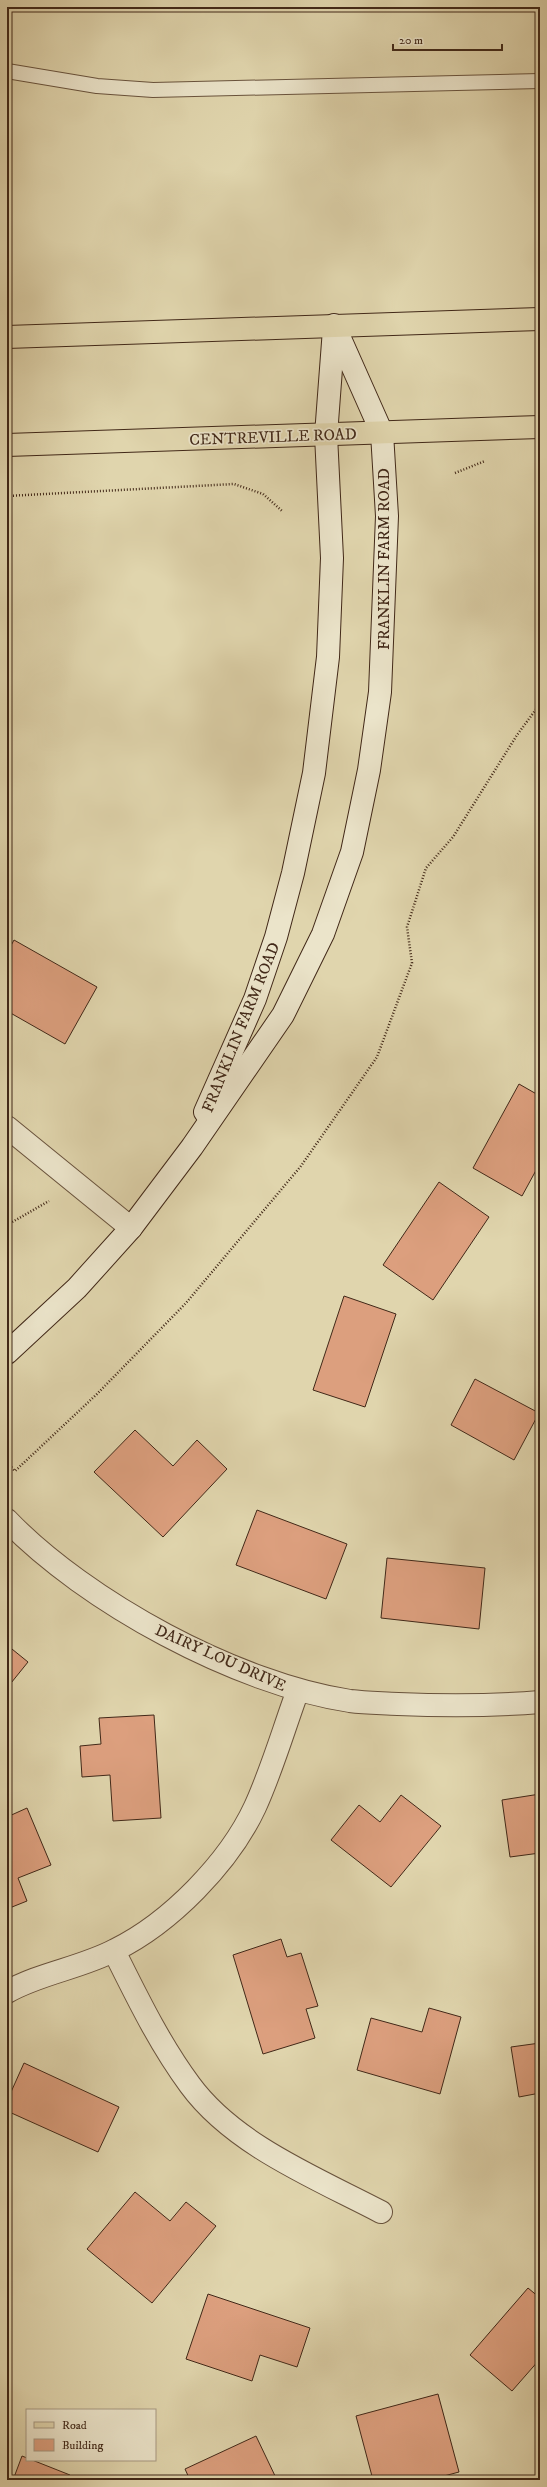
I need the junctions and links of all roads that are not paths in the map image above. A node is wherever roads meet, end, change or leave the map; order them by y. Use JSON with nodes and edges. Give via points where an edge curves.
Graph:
{"nodes":[{"id":1,"x":7,"y":71,"type":"edge"},
{"id":2,"x":540,"y":80,"type":"edge"},
{"id":3,"x":540,"y":319,"type":"edge"},
{"id":4,"x":334,"y":325,"type":"junction"},
{"id":5,"x":7,"y":337,"type":"edge"},
{"id":6,"x":540,"y":427,"type":"edge"},
{"id":7,"x":382,"y":433,"type":"junction"},
{"id":8,"x":326,"y":435,"type":"junction"},
{"id":9,"x":7,"y":445,"type":"edge"},
{"id":10,"x":7,"y":1127,"type":"edge"},
{"id":11,"x":192,"y":1147,"type":"junction"},
{"id":12,"x":131,"y":1228,"type":"junction"},
{"id":13,"x":7,"y":1352,"type":"edge"},
{"id":14,"x":7,"y":1520,"type":"edge"},
{"id":15,"x":298,"y":1690,"type":"junction"},
{"id":16,"x":540,"y":1702,"type":"edge"},
{"id":17,"x":114,"y":1950,"type":"junction"},
{"id":18,"x":7,"y":1992,"type":"edge"},
{"id":19,"x":381,"y":2212,"type":"dead end"}],
"edges":[{"from":1,"to":2,"type":"lane","via":[[97,86],[153,90]]},
{"from":3,"to":4,"type":"main road"},
{"from":4,"to":5,"type":"main road"},
{"from":4,"to":7,"type":"main road","name":"FRANKLIN FARM ROAD"},
{"from":4,"to":8,"type":"main road","name":"FRANKLIN FARM ROAD"},
{"from":6,"to":7,"type":"main road","name":"CENTREVILLE ROAD"},
{"from":7,"to":8,"type":"main road","name":"CENTREVILLE ROAD"},
{"from":7,"to":11,"type":"main road","name":"FRANKLIN FARM ROAD","via":[[387,516],[380,692],[369,770],[352,852],[323,934],[283,1015]]},
{"from":8,"to":9,"type":"main road","name":"CENTREVILLE ROAD"},
{"from":8,"to":11,"type":"main road","name":"FRANKLIN FARM ROAD","via":[[332,558],[328,657],[314,773],[276,938],[255,999],[221,1072]]},
{"from":10,"to":12,"type":"main road"},
{"from":11,"to":12,"type":"main road","name":"FRANKLIN FARM ROAD"},
{"from":12,"to":13,"type":"main road","name":"FRANKLIN FARM ROAD","via":[[77,1288]]},
{"from":14,"to":15,"type":"main road","name":"DAIRY LOU DRIVE","via":[[81,1584],[141,1621],[217,1658]]},
{"from":15,"to":16,"type":"main road","name":"DAIRY LOU DRIVE","via":[[351,1701],[446,1706]]},
{"from":15,"to":17,"type":"main road","via":[[255,1807],[232,1846],[203,1881],[153,1926]]},
{"from":17,"to":18,"type":"main road"},
{"from":17,"to":19,"type":"main road","via":[[155,2033],[191,2086],[221,2118],[270,2155]]}]}
